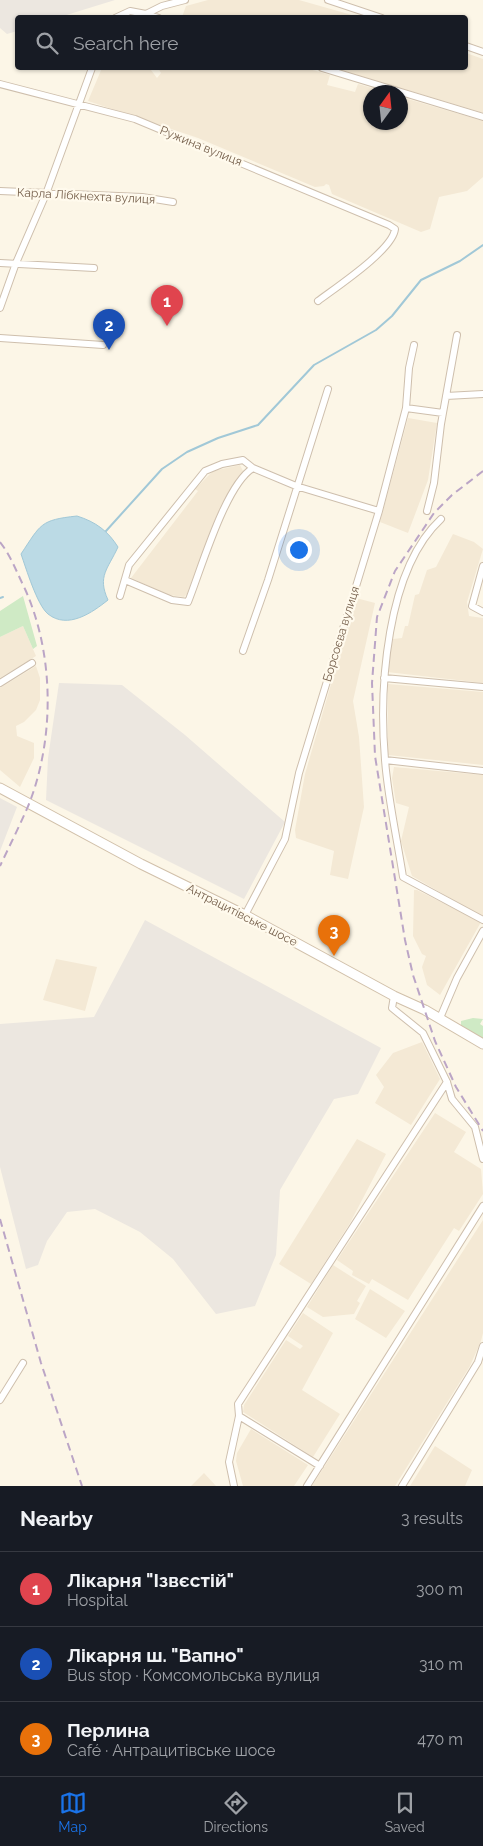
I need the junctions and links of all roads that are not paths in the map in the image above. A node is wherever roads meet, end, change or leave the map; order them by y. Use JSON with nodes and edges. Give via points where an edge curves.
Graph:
{"nodes":[{"id":1,"x":185,"y":0,"type":"edge"},
{"id":2,"x":328,"y":0,"type":"edge"},
{"id":3,"x":146,"y":14,"type":"junction"},
{"id":4,"x":121,"y":15,"type":"edge"},
{"id":5,"x":149,"y":15,"type":"edge"},
{"id":6,"x":373,"y":15,"type":"edge"},
{"id":7,"x":468,"y":47,"type":"edge"},
{"id":8,"x":483,"y":52,"type":"edge"},
{"id":9,"x":91,"y":70,"type":"edge"},
{"id":10,"x":329,"y":70,"type":"edge"},
{"id":11,"x":0,"y":84,"type":"edge"},
{"id":12,"x":79,"y":103,"type":"junction"},
{"id":13,"x":483,"y":117,"type":"edge"},
{"id":14,"x":0,"y":191,"type":"edge"},
{"id":15,"x":46,"y":194,"type":"junction"},
{"id":16,"x":173,"y":202,"type":"dead end"},
{"id":17,"x":0,"y":263,"type":"edge"},
{"id":18,"x":16,"y":263,"type":"junction"},
{"id":19,"x":94,"y":268,"type":"dead end"},
{"id":20,"x":318,"y":301,"type":"dead end"},
{"id":21,"x":0,"y":308,"type":"edge"},
{"id":22,"x":457,"y":335,"type":"dead end"},
{"id":23,"x":0,"y":338,"type":"edge"},
{"id":24,"x":103,"y":344,"type":"dead end"},
{"id":25,"x":414,"y":344,"type":"dead end"},
{"id":26,"x":328,"y":388,"type":"dead end"},
{"id":27,"x":483,"y":394,"type":"edge"},
{"id":28,"x":446,"y":396,"type":"junction"},
{"id":29,"x":406,"y":408,"type":"junction"},
{"id":30,"x":443,"y":413,"type":"junction"},
{"id":31,"x":253,"y":468,"type":"junction"},
{"id":32,"x":296,"y":486,"type":"junction"},
{"id":33,"x":379,"y":511,"type":"junction"},
{"id":34,"x":427,"y":511,"type":"dead end"},
{"id":35,"x":442,"y":519,"type":"dead end"},
{"id":36,"x":483,"y":566,"type":"edge"},
{"id":37,"x":125,"y":580,"type":"junction"},
{"id":38,"x":120,"y":596,"type":"dead end"},
{"id":39,"x":483,"y":612,"type":"edge"},
{"id":40,"x":243,"y":651,"type":"dead end"},
{"id":41,"x":32,"y":663,"type":"dead end"},
{"id":42,"x":384,"y":678,"type":"junction"},
{"id":43,"x":0,"y":683,"type":"edge"},
{"id":44,"x":483,"y":687,"type":"edge"},
{"id":45,"x":385,"y":760,"type":"junction"},
{"id":46,"x":483,"y":771,"type":"edge"},
{"id":47,"x":0,"y":788,"type":"edge"},
{"id":48,"x":245,"y":915,"type":"junction"},
{"id":49,"x":483,"y":920,"type":"edge"},
{"id":50,"x":483,"y":931,"type":"edge"},
{"id":51,"x":394,"y":996,"type":"junction"},
{"id":52,"x":440,"y":1018,"type":"junction"},
{"id":53,"x":483,"y":1044,"type":"edge"},
{"id":54,"x":446,"y":1082,"type":"junction"},
{"id":55,"x":483,"y":1159,"type":"edge"},
{"id":56,"x":483,"y":1206,"type":"edge"},
{"id":57,"x":483,"y":1346,"type":"edge"},
{"id":58,"x":23,"y":1363,"type":"dead end"},
{"id":59,"x":0,"y":1400,"type":"edge"},
{"id":60,"x":239,"y":1416,"type":"junction"},
{"id":61,"x":320,"y":1466,"type":"junction"},
{"id":62,"x":234,"y":1486,"type":"edge"},
{"id":63,"x":307,"y":1486,"type":"edge"},
{"id":64,"x":402,"y":1486,"type":"edge"}],
"edges":[{"from":1,"to":3,"type":"street"},
{"from":2,"to":6,"type":"street"},
{"from":3,"to":4,"type":"street","via":[[130,11]]},
{"from":3,"to":5,"type":"street"},
{"from":7,"to":8,"type":"street"},
{"from":9,"to":12,"type":"street"},
{"from":10,"to":13,"type":"street"},
{"from":11,"to":12,"type":"street","name":"Ружина вулиця"},
{"from":12,"to":15,"type":"street"},
{"from":12,"to":20,"type":"street","name":"Ружина вулиця","via":[[135,119],[390,225],[394,235],[384,249]]},
{"from":14,"to":15,"type":"street","name":"Карла Лібкнехта вулиця"},
{"from":15,"to":16,"type":"street","name":"Карла Лібкнехта вулиця"},
{"from":15,"to":18,"type":"street"},
{"from":17,"to":18,"type":"street"},
{"from":18,"to":19,"type":"street"},
{"from":18,"to":21,"type":"street"},
{"from":22,"to":28,"type":"street"},
{"from":23,"to":24,"type":"street"},
{"from":25,"to":29,"type":"street","name":"Борсоєва вулиця"},
{"from":26,"to":32,"type":"street"},
{"from":27,"to":28,"type":"street"},
{"from":28,"to":30,"type":"street"},
{"from":29,"to":30,"type":"street"},
{"from":29,"to":33,"type":"street","name":"Борсоєва вулиця"},
{"from":30,"to":34,"type":"street"},
{"from":31,"to":32,"type":"street"},
{"from":31,"to":37,"type":"street","via":[[243,460],[205,471],[129,565]]},
{"from":31,"to":37,"type":"street","via":[[246,472],[229,496],[188,602],[172,600]]},
{"from":32,"to":33,"type":"street"},
{"from":32,"to":40,"type":"street"},
{"from":33,"to":48,"type":"street","name":"Борсоєва вулиця","via":[[299,773],[285,839]]},
{"from":35,"to":42,"type":"street","via":[[422,542],[406,573],[392,622]]},
{"from":36,"to":39,"type":"street","via":[[472,606]]},
{"from":37,"to":38,"type":"street"},
{"from":41,"to":43,"type":"street"},
{"from":42,"to":44,"type":"street"},
{"from":42,"to":45,"type":"street"},
{"from":45,"to":46,"type":"street"},
{"from":45,"to":49,"type":"street","via":[[403,877]]},
{"from":47,"to":48,"type":"main road","name":"Антрацитівське шосе","via":[[141,864]]},
{"from":48,"to":51,"type":"main road","name":"Антрацитівське шосе"},
{"from":50,"to":52,"type":"street"},
{"from":51,"to":52,"type":"main road","name":"Антрацитівське шосе"},
{"from":51,"to":54,"type":"street","via":[[392,1008],[423,1033]]},
{"from":52,"to":53,"type":"main road","name":"Антрацитівське шосе"},
{"from":54,"to":55,"type":"street","via":[[452,1099],[474,1127]]},
{"from":54,"to":60,"type":"street","via":[[245,1391],[238,1404]]},
{"from":56,"to":61,"type":"street"},
{"from":57,"to":64,"type":"street","via":[[478,1362]]},
{"from":58,"to":59,"type":"street"},
{"from":60,"to":61,"type":"street"},
{"from":60,"to":62,"type":"street","via":[[229,1462]]},
{"from":61,"to":63,"type":"street"}]}
